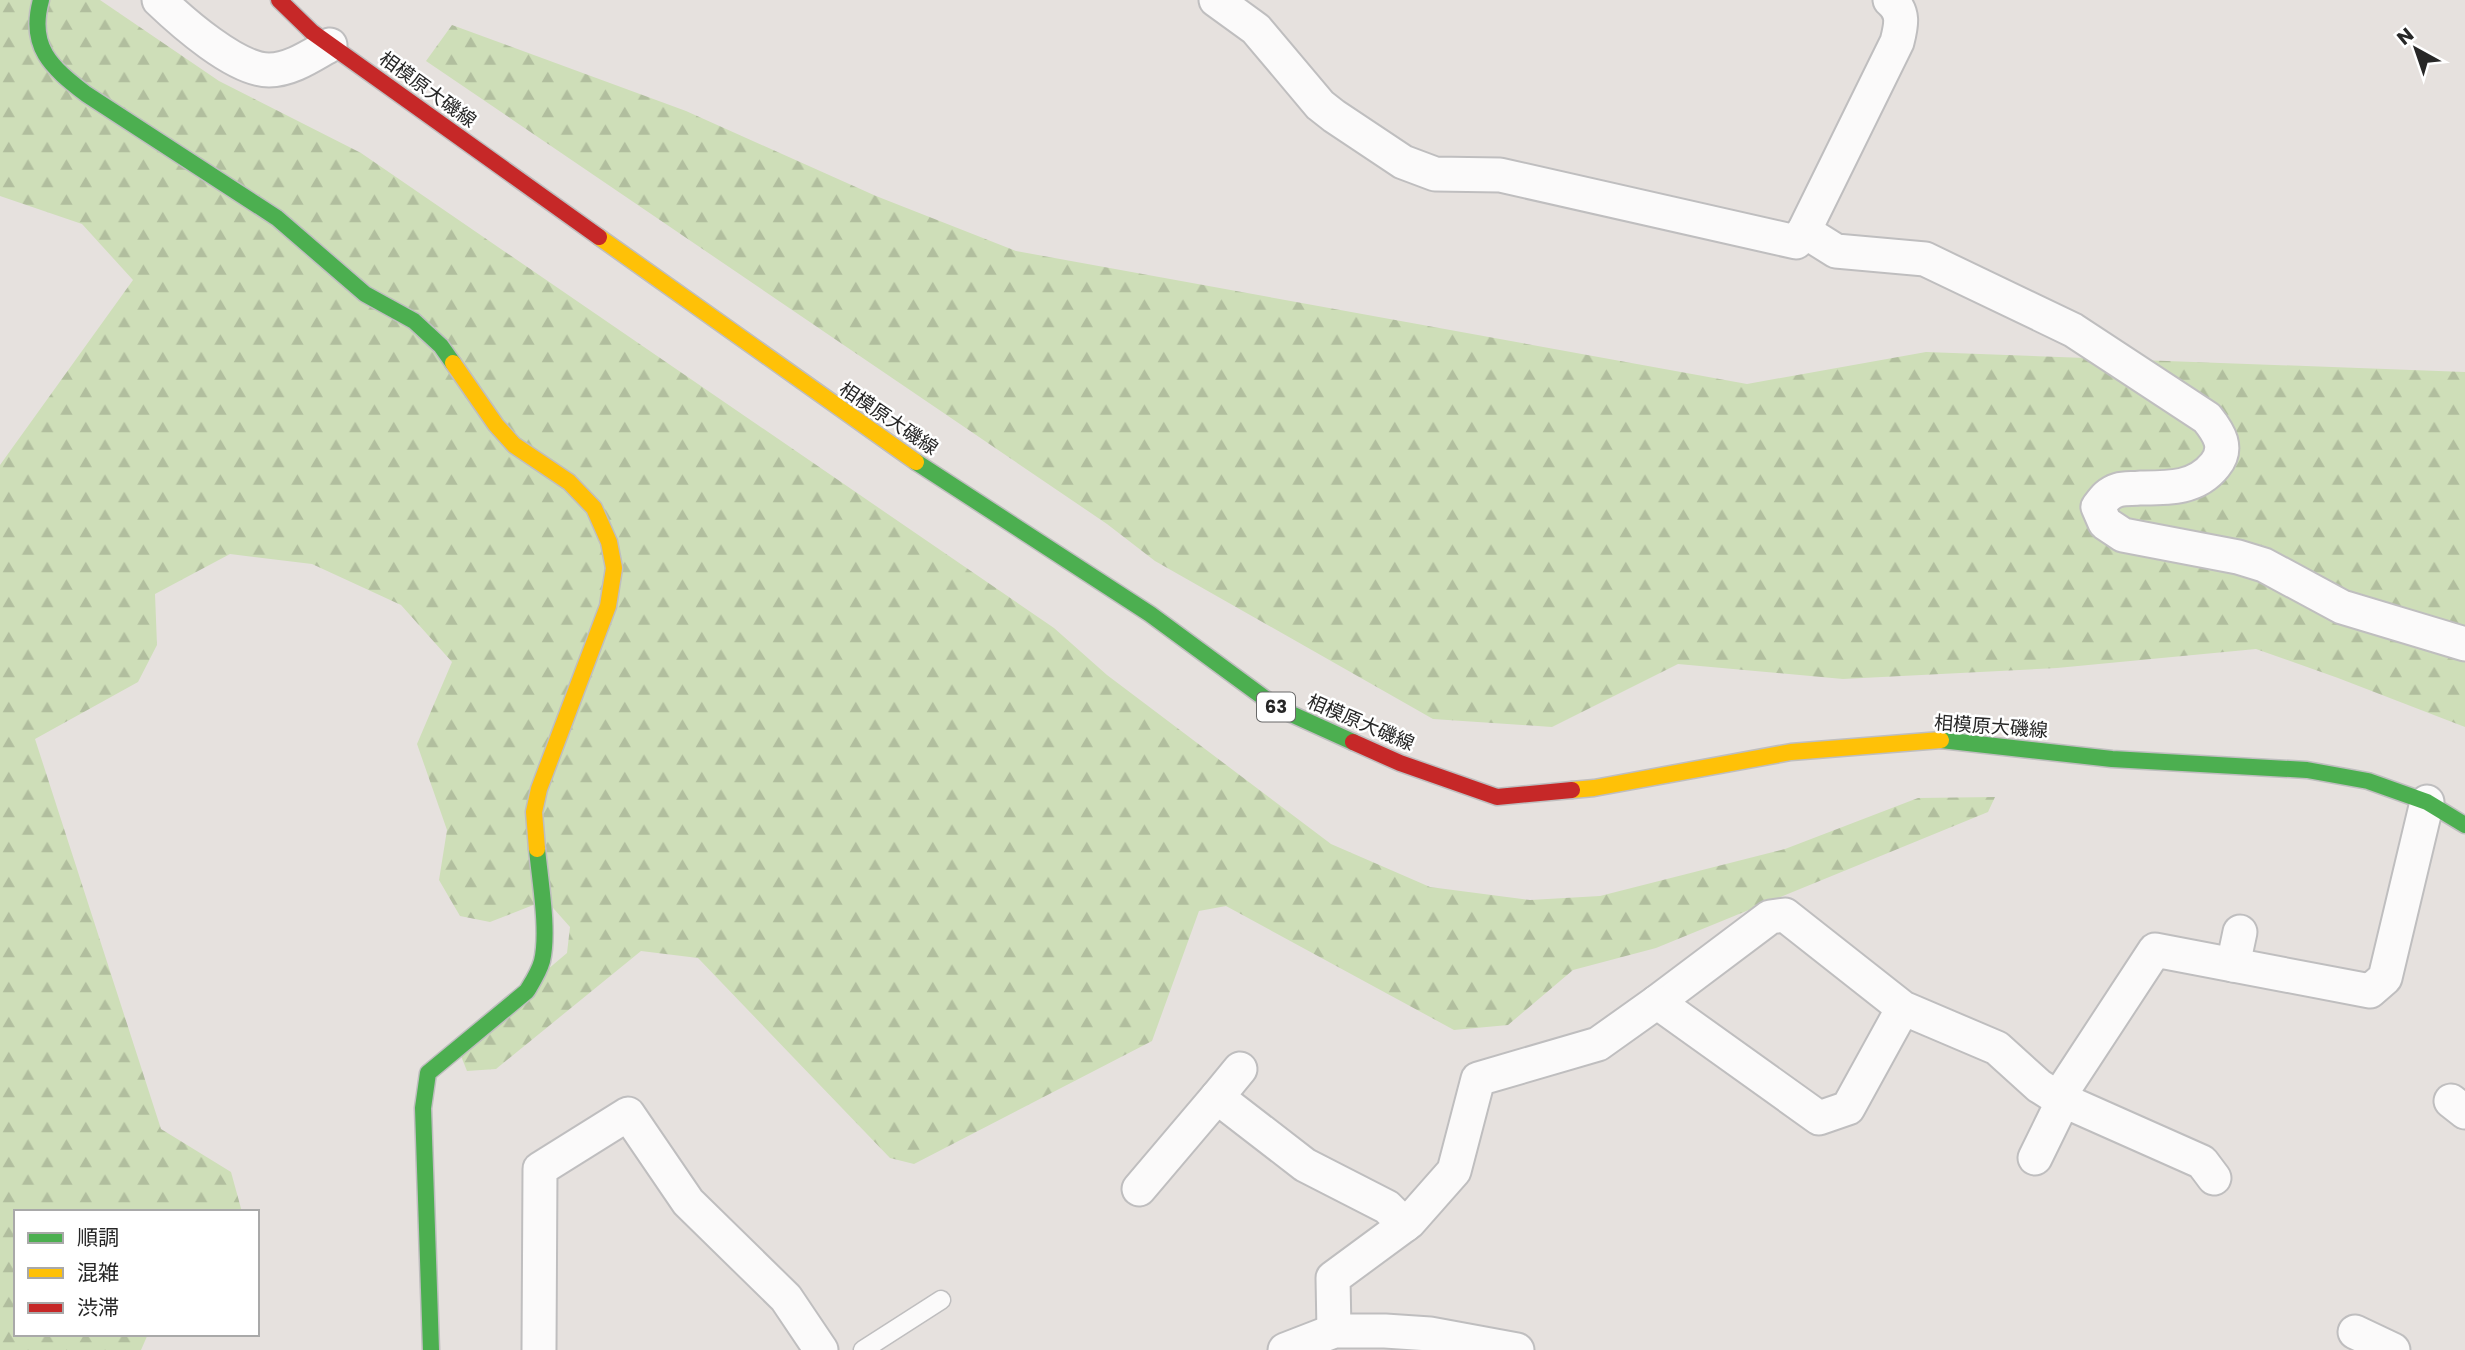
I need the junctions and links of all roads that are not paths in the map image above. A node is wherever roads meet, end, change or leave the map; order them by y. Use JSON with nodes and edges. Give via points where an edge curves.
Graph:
{"nodes":[{"id":1,"x":41,"y":0,"type":"edge"},
{"id":2,"x":159,"y":0,"type":"edge"},
{"id":3,"x":279,"y":0,"type":"edge"},
{"id":4,"x":1216,"y":0,"type":"edge"},
{"id":5,"x":1890,"y":0,"type":"edge"},
{"id":6,"x":330,"y":45,"type":"junction"},
{"id":7,"x":1804,"y":232,"type":"junction"},
{"id":8,"x":2465,"y":644,"type":"edge"},
{"id":9,"x":2427,"y":802,"type":"junction"},
{"id":10,"x":2465,"y":825,"type":"edge"},
{"id":11,"x":2240,"y":932,"type":"dead end"},
{"id":12,"x":2233,"y":965,"type":"junction"},
{"id":13,"x":1657,"y":1002,"type":"junction"},
{"id":14,"x":1903,"y":1008,"type":"junction"},
{"id":15,"x":1240,"y":1069,"type":"dead end"},
{"id":16,"x":1217,"y":1097,"type":"junction"},
{"id":17,"x":2058,"y":1098,"type":"junction"},
{"id":18,"x":2035,"y":1158,"type":"dead end"},
{"id":19,"x":2214,"y":1178,"type":"dead end"},
{"id":20,"x":1139,"y":1189,"type":"dead end"},
{"id":21,"x":1405,"y":1225,"type":"junction"},
{"id":22,"x":942,"y":1300,"type":"dead end"},
{"id":23,"x":1334,"y":1331,"type":"junction"},
{"id":24,"x":2355,"y":1332,"type":"dead end"},
{"id":25,"x":431,"y":1350,"type":"edge"},
{"id":26,"x":539,"y":1350,"type":"edge"},
{"id":27,"x":821,"y":1350,"type":"edge"},
{"id":28,"x":863,"y":1350,"type":"edge"},
{"id":29,"x":1285,"y":1350,"type":"edge"},
{"id":30,"x":1517,"y":1350,"type":"edge"},
{"id":31,"x":2393,"y":1350,"type":"edge"}],
"edges":[{"from":1,"to":25,"type":"main road","via":[[35,15],[37,38],[62,76],[277,218],[365,294],[414,321],[441,346],[514,445],[569,482],[594,508],[609,542],[614,568],[608,607],[534,812],[542,960],[527,990],[428,1073],[423,1108]]},
{"from":2,"to":6,"type":"street","via":[[218,49],[250,66],[270,70],[295,64]]},
{"from":3,"to":6,"type":"main road","name":"相模原大磯線","number":"63"},
{"from":4,"to":7,"type":"street","via":[[1256,29],[1327,111],[1403,162],[1435,174],[1500,175],[1796,242]]},
{"from":5,"to":7,"type":"street","via":[[1903,20],[1897,42]]},
{"from":6,"to":9,"type":"main road","name":"相模原大磯線","number":"63","via":[[889,445],[1150,614],[1278,708],[1400,763],[1497,797],[1594,788],[1791,752],[1947,740],[2112,759],[2306,771],[2368,781]]},
{"from":7,"to":8,"type":"street","via":[[1836,251],[1925,260],[2073,330],[2207,418],[2220,434],[2223,450],[2206,475],[2189,485],[2121,489],[2106,495],[2098,507],[2101,515],[2123,535],[2264,565],[2342,607]]},
{"from":9,"to":10,"type":"main road","name":"相模原大磯線","number":"63"},
{"from":9,"to":12,"type":"street","via":[[2385,978],[2370,991]]},
{"from":11,"to":12,"type":"street"},
{"from":12,"to":17,"type":"street","via":[[2155,950]]},
{"from":13,"to":14,"type":"street","via":[[1770,918],[1785,915]]},
{"from":13,"to":14,"type":"street","via":[[1819,1118],[1848,1108]]},
{"from":13,"to":21,"type":"street","via":[[1598,1044],[1478,1079],[1454,1171]]},
{"from":14,"to":17,"type":"street","via":[[1997,1048]]},
{"from":15,"to":16,"type":"street"},
{"from":16,"to":20,"type":"street"},
{"from":16,"to":21,"type":"street","via":[[1305,1165],[1387,1207]]},
{"from":17,"to":18,"type":"street","via":[[2058,1111]]},
{"from":17,"to":19,"type":"street","via":[[2202,1162]]},
{"from":21,"to":23,"type":"street","via":[[1333,1278]]},
{"from":22,"to":28,"type":"lane"},
{"from":23,"to":29,"type":"street"},
{"from":23,"to":30,"type":"street","via":[[1430,1334]]},
{"from":24,"to":31,"type":"street"},
{"from":26,"to":27,"type":"street","via":[[540,1170],[628,1114],[688,1202],[786,1298]]}]}
